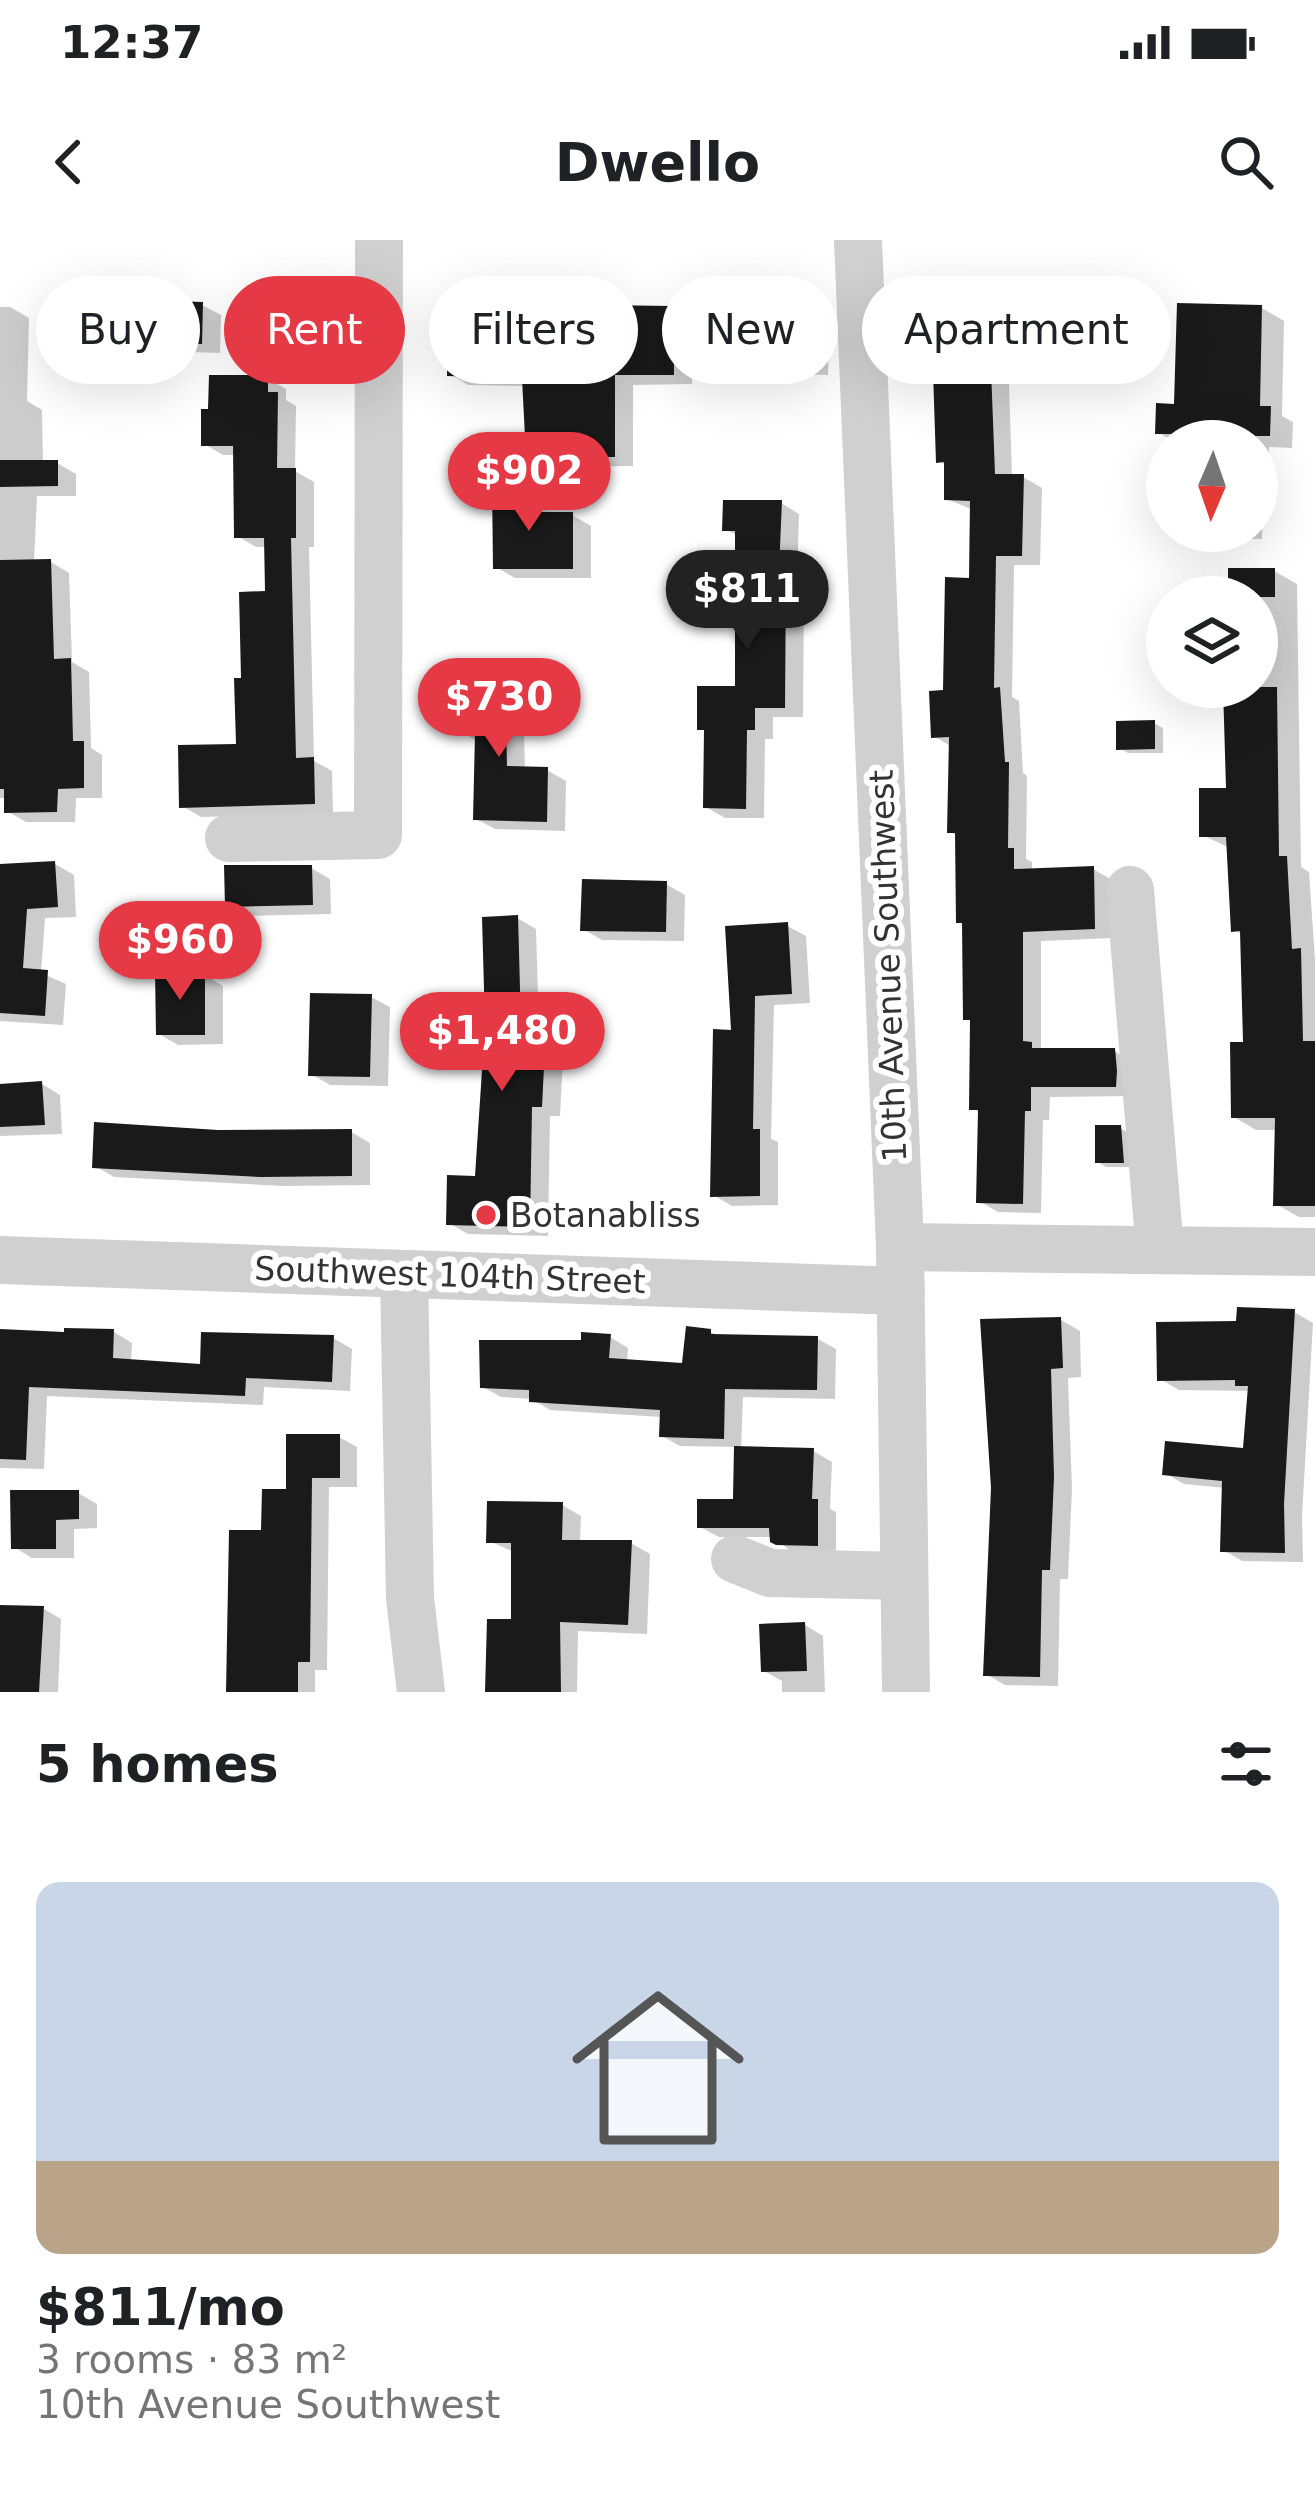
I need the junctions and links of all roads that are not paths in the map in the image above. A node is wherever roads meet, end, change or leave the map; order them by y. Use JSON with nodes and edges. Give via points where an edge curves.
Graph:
{"nodes":[{"id":1,"x":379,"y":240,"type":"edge"},
{"id":2,"x":858,"y":240,"type":"edge"},
{"id":3,"x":229,"y":838,"type":"dead end"},
{"id":4,"x":1130,"y":890,"type":"dead end"},
{"id":5,"x":1160,"y":1250,"type":"junction"},
{"id":6,"x":1315,"y":1252,"type":"edge"},
{"id":7,"x":0,"y":1260,"type":"edge"},
{"id":8,"x":900,"y":1269,"type":"junction"},
{"id":9,"x":404,"y":1274,"type":"junction"},
{"id":10,"x":734,"y":1559,"type":"dead end"},
{"id":11,"x":904,"y":1576,"type":"junction"},
{"id":12,"x":421,"y":1692,"type":"edge"},
{"id":13,"x":906,"y":1692,"type":"edge"}],
"edges":[{"from":1,"to":3,"type":"street","via":[[378,835]]},
{"from":2,"to":8,"type":"street","name":"10th Avenue Southwest"},
{"from":4,"to":5,"type":"street"},
{"from":5,"to":6,"type":"street","name":"Southwest 104th Street"},
{"from":5,"to":8,"type":"street","name":"Southwest 104th Street"},
{"from":7,"to":9,"type":"street","name":"Southwest 104th Street"},
{"from":8,"to":9,"type":"street","name":"Southwest 104th Street"},
{"from":8,"to":11,"type":"street","name":"10th Avenue Southwest"},
{"from":9,"to":12,"type":"street","via":[[410,1598]]},
{"from":10,"to":11,"type":"street","via":[[770,1573]]},
{"from":11,"to":13,"type":"street","name":"10th Avenue Southwest"}]}
